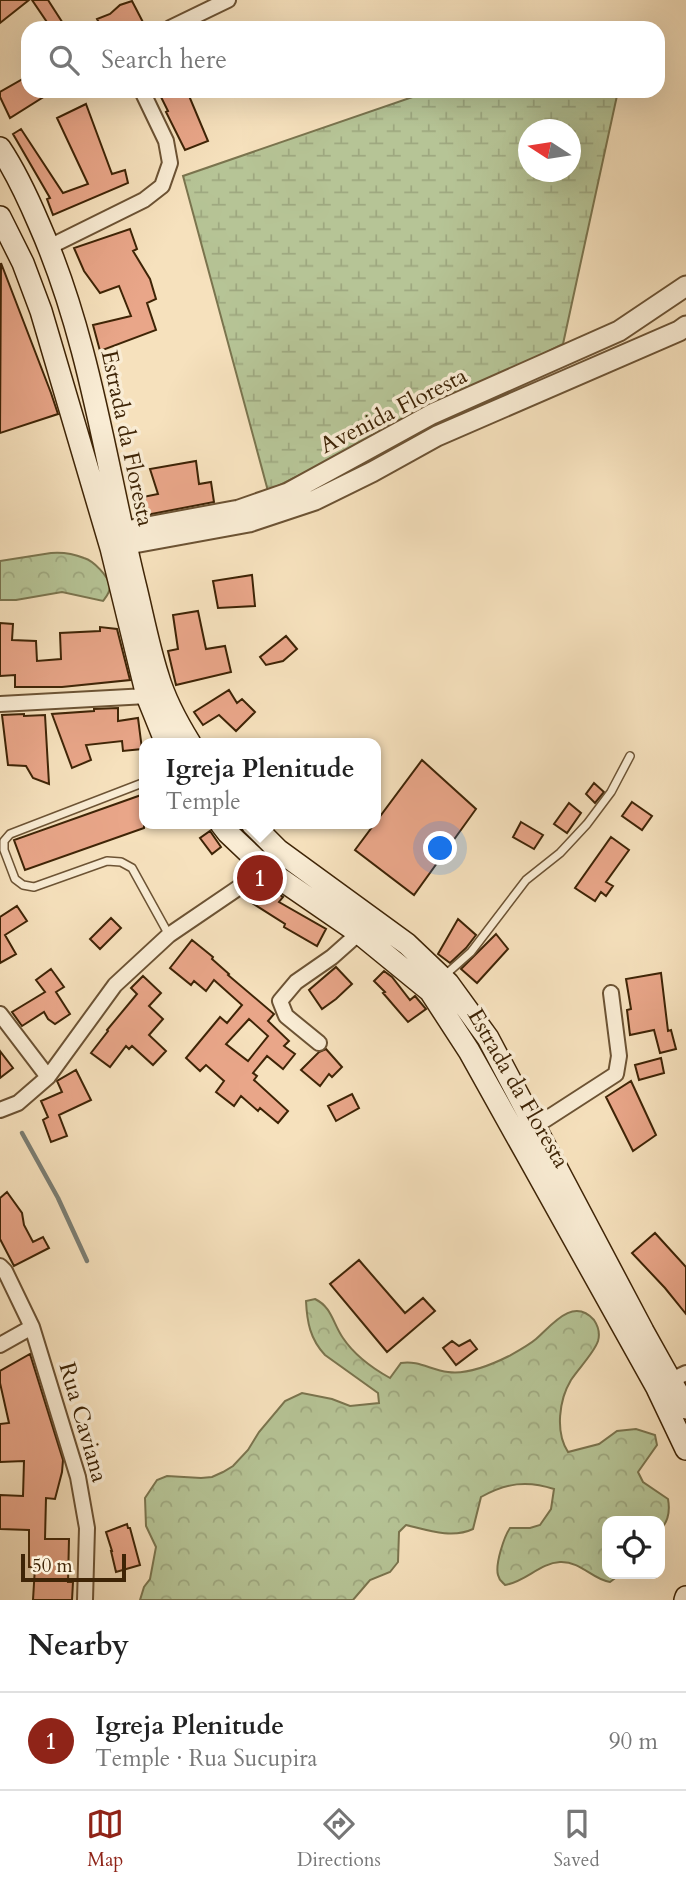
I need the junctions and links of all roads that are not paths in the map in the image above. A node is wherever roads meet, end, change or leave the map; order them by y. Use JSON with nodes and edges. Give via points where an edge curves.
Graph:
{"nodes":[{"id":1,"x":228,"y":0,"type":"edge"},
{"id":2,"x":184,"y":21,"type":"edge"},
{"id":3,"x":145,"y":98,"type":"edge"},
{"id":4,"x":0,"y":148,"type":"edge"},
{"id":5,"x":0,"y":187,"type":"edge"},
{"id":6,"x":23,"y":187,"type":"junction"},
{"id":7,"x":0,"y":217,"type":"edge"},
{"id":8,"x":49,"y":247,"type":"junction"},
{"id":9,"x":686,"y":286,"type":"edge"},
{"id":10,"x":686,"y":326,"type":"edge"},
{"id":11,"x":116,"y":540,"type":"junction"},
{"id":12,"x":146,"y":696,"type":"junction"},
{"id":13,"x":0,"y":704,"type":"edge"},
{"id":14,"x":164,"y":738,"type":"edge"},
{"id":15,"x":187,"y":738,"type":"edge"},
{"id":16,"x":630,"y":756,"type":"dead end"},
{"id":17,"x":139,"y":784,"type":"edge"},
{"id":18,"x":225,"y":829,"type":"edge"},
{"id":19,"x":257,"y":829,"type":"edge"},
{"id":20,"x":266,"y":869,"type":"junction"},
{"id":21,"x":359,"y":933,"type":"junction"},
{"id":22,"x":169,"y":935,"type":"junction"},
{"id":23,"x":442,"y":977,"type":"junction"},
{"id":24,"x":611,"y":993,"type":"dead end"},
{"id":25,"x":0,"y":1014,"type":"edge"},
{"id":26,"x":319,"y":1043,"type":"dead end"},
{"id":27,"x":48,"y":1077,"type":"junction"},
{"id":28,"x":0,"y":1110,"type":"edge"},
{"id":29,"x":534,"y":1127,"type":"junction"},
{"id":30,"x":0,"y":1266,"type":"edge"},
{"id":31,"x":32,"y":1327,"type":"junction"},
{"id":32,"x":0,"y":1345,"type":"edge"},
{"id":33,"x":679,"y":1376,"type":"edge"},
{"id":34,"x":686,"y":1408,"type":"edge"},
{"id":35,"x":686,"y":1449,"type":"edge"},
{"id":36,"x":85,"y":1600,"type":"edge"}],
"edges":[{"from":1,"to":2,"type":"street"},
{"from":3,"to":8,"type":"street","via":[[166,141],[170,163],[162,186],[144,200]]},
{"from":4,"to":6,"type":"main road","name":"Estrada da Floresta"},
{"from":5,"to":6,"type":"main road"},
{"from":6,"to":8,"type":"main road","name":"Estrada da Floresta"},
{"from":7,"to":11,"type":"main road","name":"Estrada da Floresta","via":[[41,312]]},
{"from":8,"to":11,"type":"main road","name":"Estrada da Floresta","via":[[82,345]]},
{"from":9,"to":11,"type":"street","name":"Avenida Floresta","via":[[619,331],[432,414],[288,493]]},
{"from":10,"to":11,"type":"street","name":"Avenida Floresta","via":[[437,436],[315,500],[249,522]]},
{"from":11,"to":12,"type":"main road","name":"Estrada da Floresta"},
{"from":11,"to":15,"type":"main road","name":"Estrada da Floresta","via":[[158,676]]},
{"from":12,"to":13,"type":"street"},
{"from":12,"to":14,"type":"main road","name":"Estrada da Floresta"},
{"from":16,"to":23,"type":"lane","via":[[587,824],[526,880],[471,952]]},
{"from":17,"to":22,"type":"lane","via":[[10,834],[4,850],[15,879],[34,887],[107,861],[121,862],[132,868]]},
{"from":18,"to":20,"type":"main road","name":"Estrada da Floresta"},
{"from":19,"to":23,"type":"main road","name":"Estrada da Floresta","via":[[278,850],[407,944]]},
{"from":20,"to":21,"type":"main road","name":"Estrada da Floresta"},
{"from":20,"to":22,"type":"street"},
{"from":21,"to":26,"type":"street","via":[[296,982],[280,1001],[286,1016]]},
{"from":21,"to":35,"type":"main road","name":"Estrada da Floresta","via":[[430,991],[442,1007],[657,1388]]},
{"from":22,"to":27,"type":"street","via":[[115,985]]},
{"from":23,"to":29,"type":"main road","name":"Estrada da Floresta","via":[[488,1038]]},
{"from":24,"to":29,"type":"street","via":[[619,1056],[616,1074]]},
{"from":25,"to":27,"type":"street"},
{"from":27,"to":28,"type":"street","via":[[18,1102]]},
{"from":29,"to":33,"type":"main road","name":"Estrada da Floresta","via":[[643,1331]]},
{"from":30,"to":31,"type":"street","name":"Rua Caviana"},
{"from":31,"to":32,"type":"street"},
{"from":31,"to":36,"type":"street","name":"Rua Caviana","via":[[78,1478],[87,1528]]},
{"from":33,"to":34,"type":"main road","name":"Estrada da Floresta"}]}
